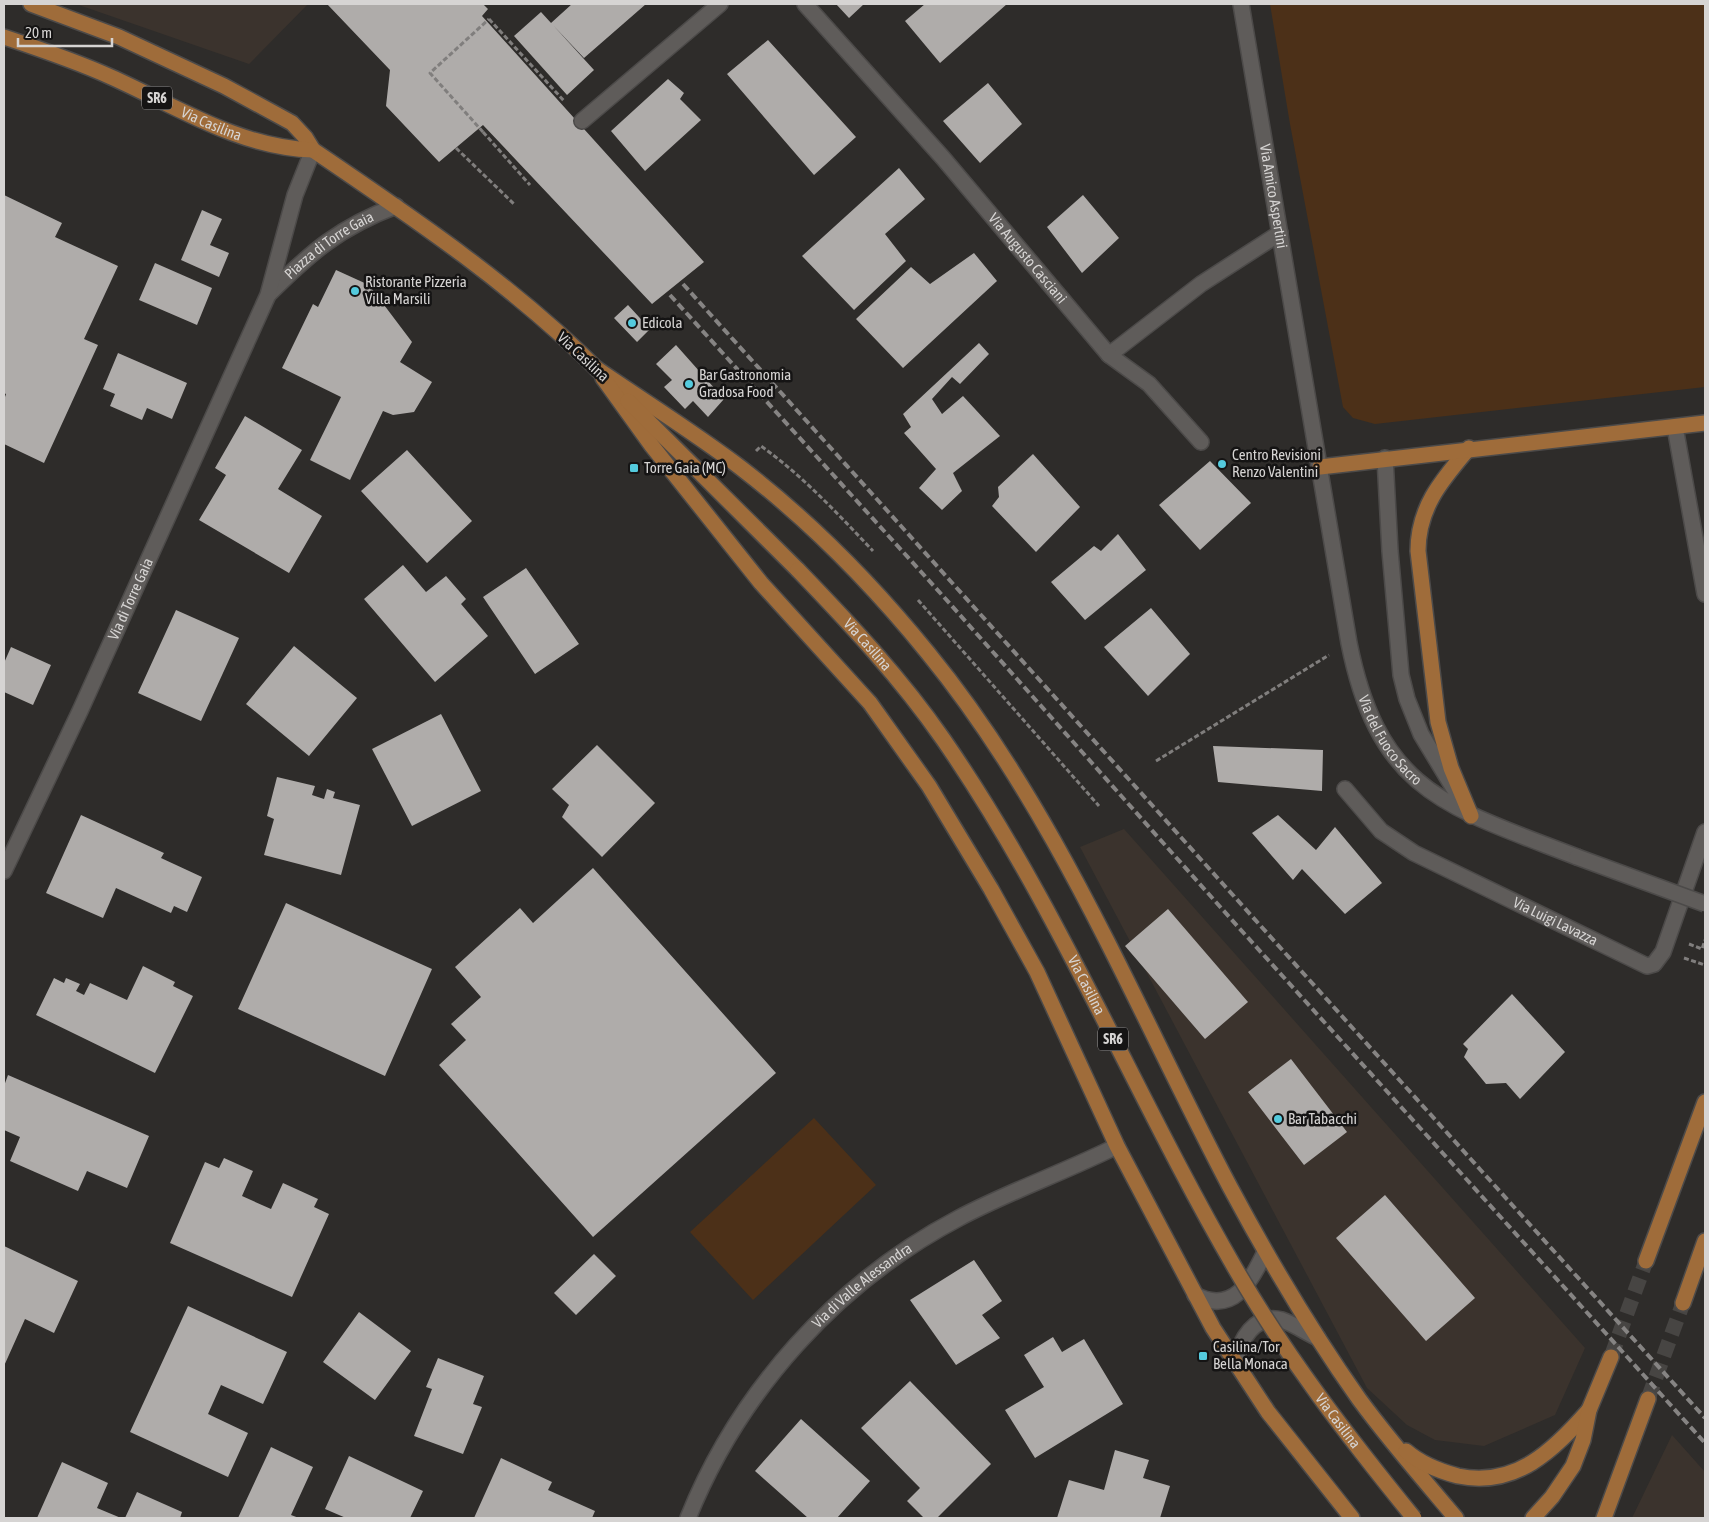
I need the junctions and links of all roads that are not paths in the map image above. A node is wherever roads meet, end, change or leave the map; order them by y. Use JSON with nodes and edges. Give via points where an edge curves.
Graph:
{"nodes":[{"id":1,"x":31,"y":4,"type":"edge"},
{"id":2,"x":720,"y":4,"type":"edge"},
{"id":3,"x":805,"y":4,"type":"edge"},
{"id":4,"x":1241,"y":4,"type":"edge"},
{"id":5,"x":4,"y":37,"type":"edge"},
{"id":6,"x":582,"y":121,"type":"dead end"},
{"id":7,"x":313,"y":150,"type":"junction"},
{"id":8,"x":396,"y":206,"type":"junction"},
{"id":9,"x":1280,"y":233,"type":"junction"},
{"id":10,"x":268,"y":295,"type":"junction"},
{"id":11,"x":254,"y":325,"type":"joint"},
{"id":12,"x":1109,"y":355,"type":"junction"},
{"id":13,"x":597,"y":369,"type":"junction"},
{"id":14,"x":1307,"y":390,"type":"joint"},
{"id":15,"x":1701,"y":425,"type":"edge"},
{"id":16,"x":1675,"y":427,"type":"junction"},
{"id":17,"x":1201,"y":442,"type":"dead end"},
{"id":18,"x":1470,"y":448,"type":"junction"},
{"id":19,"x":1385,"y":458,"type":"junction"},
{"id":20,"x":1320,"y":467,"type":"junction"},
{"id":21,"x":1705,"y":594,"type":"edge"},
{"id":22,"x":1345,"y":789,"type":"dead end"},
{"id":23,"x":1471,"y":816,"type":"junction"},
{"id":24,"x":1705,"y":832,"type":"edge"},
{"id":25,"x":4,"y":871,"type":"edge"},
{"id":26,"x":1705,"y":904,"type":"edge"},
{"id":27,"x":1705,"y":1102,"type":"edge"},
{"id":28,"x":1117,"y":1146,"type":"junction"},
{"id":29,"x":1705,"y":1241,"type":"edge"},
{"id":30,"x":1266,"y":1252,"type":"junction"},
{"id":31,"x":1646,"y":1261,"type":"tunnel mouth"},
{"id":32,"x":1195,"y":1295,"type":"junction"},
{"id":33,"x":1683,"y":1303,"type":"tunnel mouth"},
{"id":34,"x":1318,"y":1338,"type":"junction"},
{"id":35,"x":1611,"y":1357,"type":"tunnel mouth"},
{"id":36,"x":1236,"y":1363,"type":"junction"},
{"id":37,"x":1648,"y":1399,"type":"tunnel mouth"},
{"id":38,"x":1589,"y":1410,"type":"junction"},
{"id":39,"x":1387,"y":1434,"type":"junction"},
{"id":40,"x":688,"y":1518,"type":"edge"},
{"id":41,"x":1352,"y":1518,"type":"edge"},
{"id":42,"x":1414,"y":1518,"type":"edge"},
{"id":43,"x":1456,"y":1518,"type":"edge"},
{"id":44,"x":1533,"y":1518,"type":"edge"},
{"id":45,"x":1604,"y":1518,"type":"edge"}],
"edges":[{"from":1,"to":7,"type":"main road","name":"Via Casilina","number":"SR6","via":[[134,44],[233,90],[292,123]]},
{"from":2,"to":6,"type":"street"},
{"from":3,"to":12,"type":"street","name":"Via Augusto Casciani","via":[[943,158]]},
{"from":4,"to":9,"type":"street","name":"Via Amico Aspertini"},
{"from":5,"to":7,"type":"main road","name":"Via Casilina","number":"SR6","via":[[108,75],[253,142]]},
{"from":7,"to":8,"type":"main road","name":"Via Casilina","number":"SR6"},
{"from":7,"to":10,"type":"street","name":"Piazza di Torre Gaia","via":[[295,195]]},
{"from":8,"to":10,"type":"street","name":"Piazza di Torre Gaia","via":[[337,234],[306,257]]},
{"from":8,"to":13,"type":"main road","name":"Via Casilina","number":"SR6","via":[[496,280]]},
{"from":9,"to":12,"type":"street","via":[[1201,284]]},
{"from":9,"to":14,"type":"street","name":"Via Amico Aspertini"},
{"from":10,"to":11,"type":"street","name":"Piazza di Torre Gaia"},
{"from":11,"to":25,"type":"street","name":"Via di Torre Gaia"},
{"from":12,"to":17,"type":"street","name":"Via Augusto Casciani","via":[[1149,384]]},
{"from":13,"to":28,"type":"main road","via":[[652,446],[762,583],[823,648],[899,742],[969,852],[1037,972]]},
{"from":13,"to":30,"type":"main road","via":[[739,466],[787,506],[864,580],[951,683],[1019,784],[1056,849]]},
{"from":13,"to":42,"type":"main road","name":"Via Casilina","number":"SR6","bridge":true,"via":[[798,570],[885,663],[942,737],[1037,892],[1241,1278],[1303,1376]]},
{"from":14,"to":20,"type":"street","name":"Via del Fuoco Sacro"},
{"from":15,"to":16,"type":"main road"},
{"from":16,"to":18,"type":"main road"},
{"from":16,"to":21,"type":"street"},
{"from":18,"to":19,"type":"main road"},
{"from":18,"to":23,"type":"main road","via":[[1440,482],[1427,504],[1419,529],[1418,551],[1436,714],[1451,768]]},
{"from":19,"to":20,"type":"main road"},
{"from":19,"to":23,"type":"street","via":[[1401,675],[1421,734]]},
{"from":20,"to":23,"type":"street","name":"Via del Fuoco Sacro","via":[[1349,643],[1371,718],[1403,768],[1431,792]]},
{"from":22,"to":24,"type":"street","name":"Via Luigi Lavazza","via":[[1372,822],[1408,850],[1647,966],[1654,964],[1663,952]]},
{"from":23,"to":26,"type":"street","name":"Via del Fuoco Sacro","bridge":true},
{"from":27,"to":31,"type":"main road"},
{"from":28,"to":32,"type":"main road"},
{"from":28,"to":40,"type":"street","name":"Via di Valle Alessandra","via":[[958,1219],[912,1246],[864,1282],[812,1330],[758,1391],[717,1455]]},
{"from":29,"to":33,"type":"main road"},
{"from":30,"to":32,"type":"street","via":[[1249,1282],[1232,1297],[1215,1302]]},
{"from":30,"to":34,"type":"main road"},
{"from":32,"to":36,"type":"main road"},
{"from":34,"to":36,"type":"street","via":[[1283,1321],[1268,1319],[1249,1330],[1239,1347]]},
{"from":34,"to":39,"type":"main road"},
{"from":35,"to":38,"type":"main road"},
{"from":36,"to":41,"type":"main road","via":[[1268,1412]]},
{"from":37,"to":45,"type":"main road"},
{"from":38,"to":39,"type":"main road","via":[[1546,1454],[1519,1471],[1495,1478],[1462,1476],[1438,1470],[1411,1455]]},
{"from":38,"to":44,"type":"main road","via":[[1573,1466],[1552,1498]]},
{"from":39,"to":43,"type":"main road"}]}
